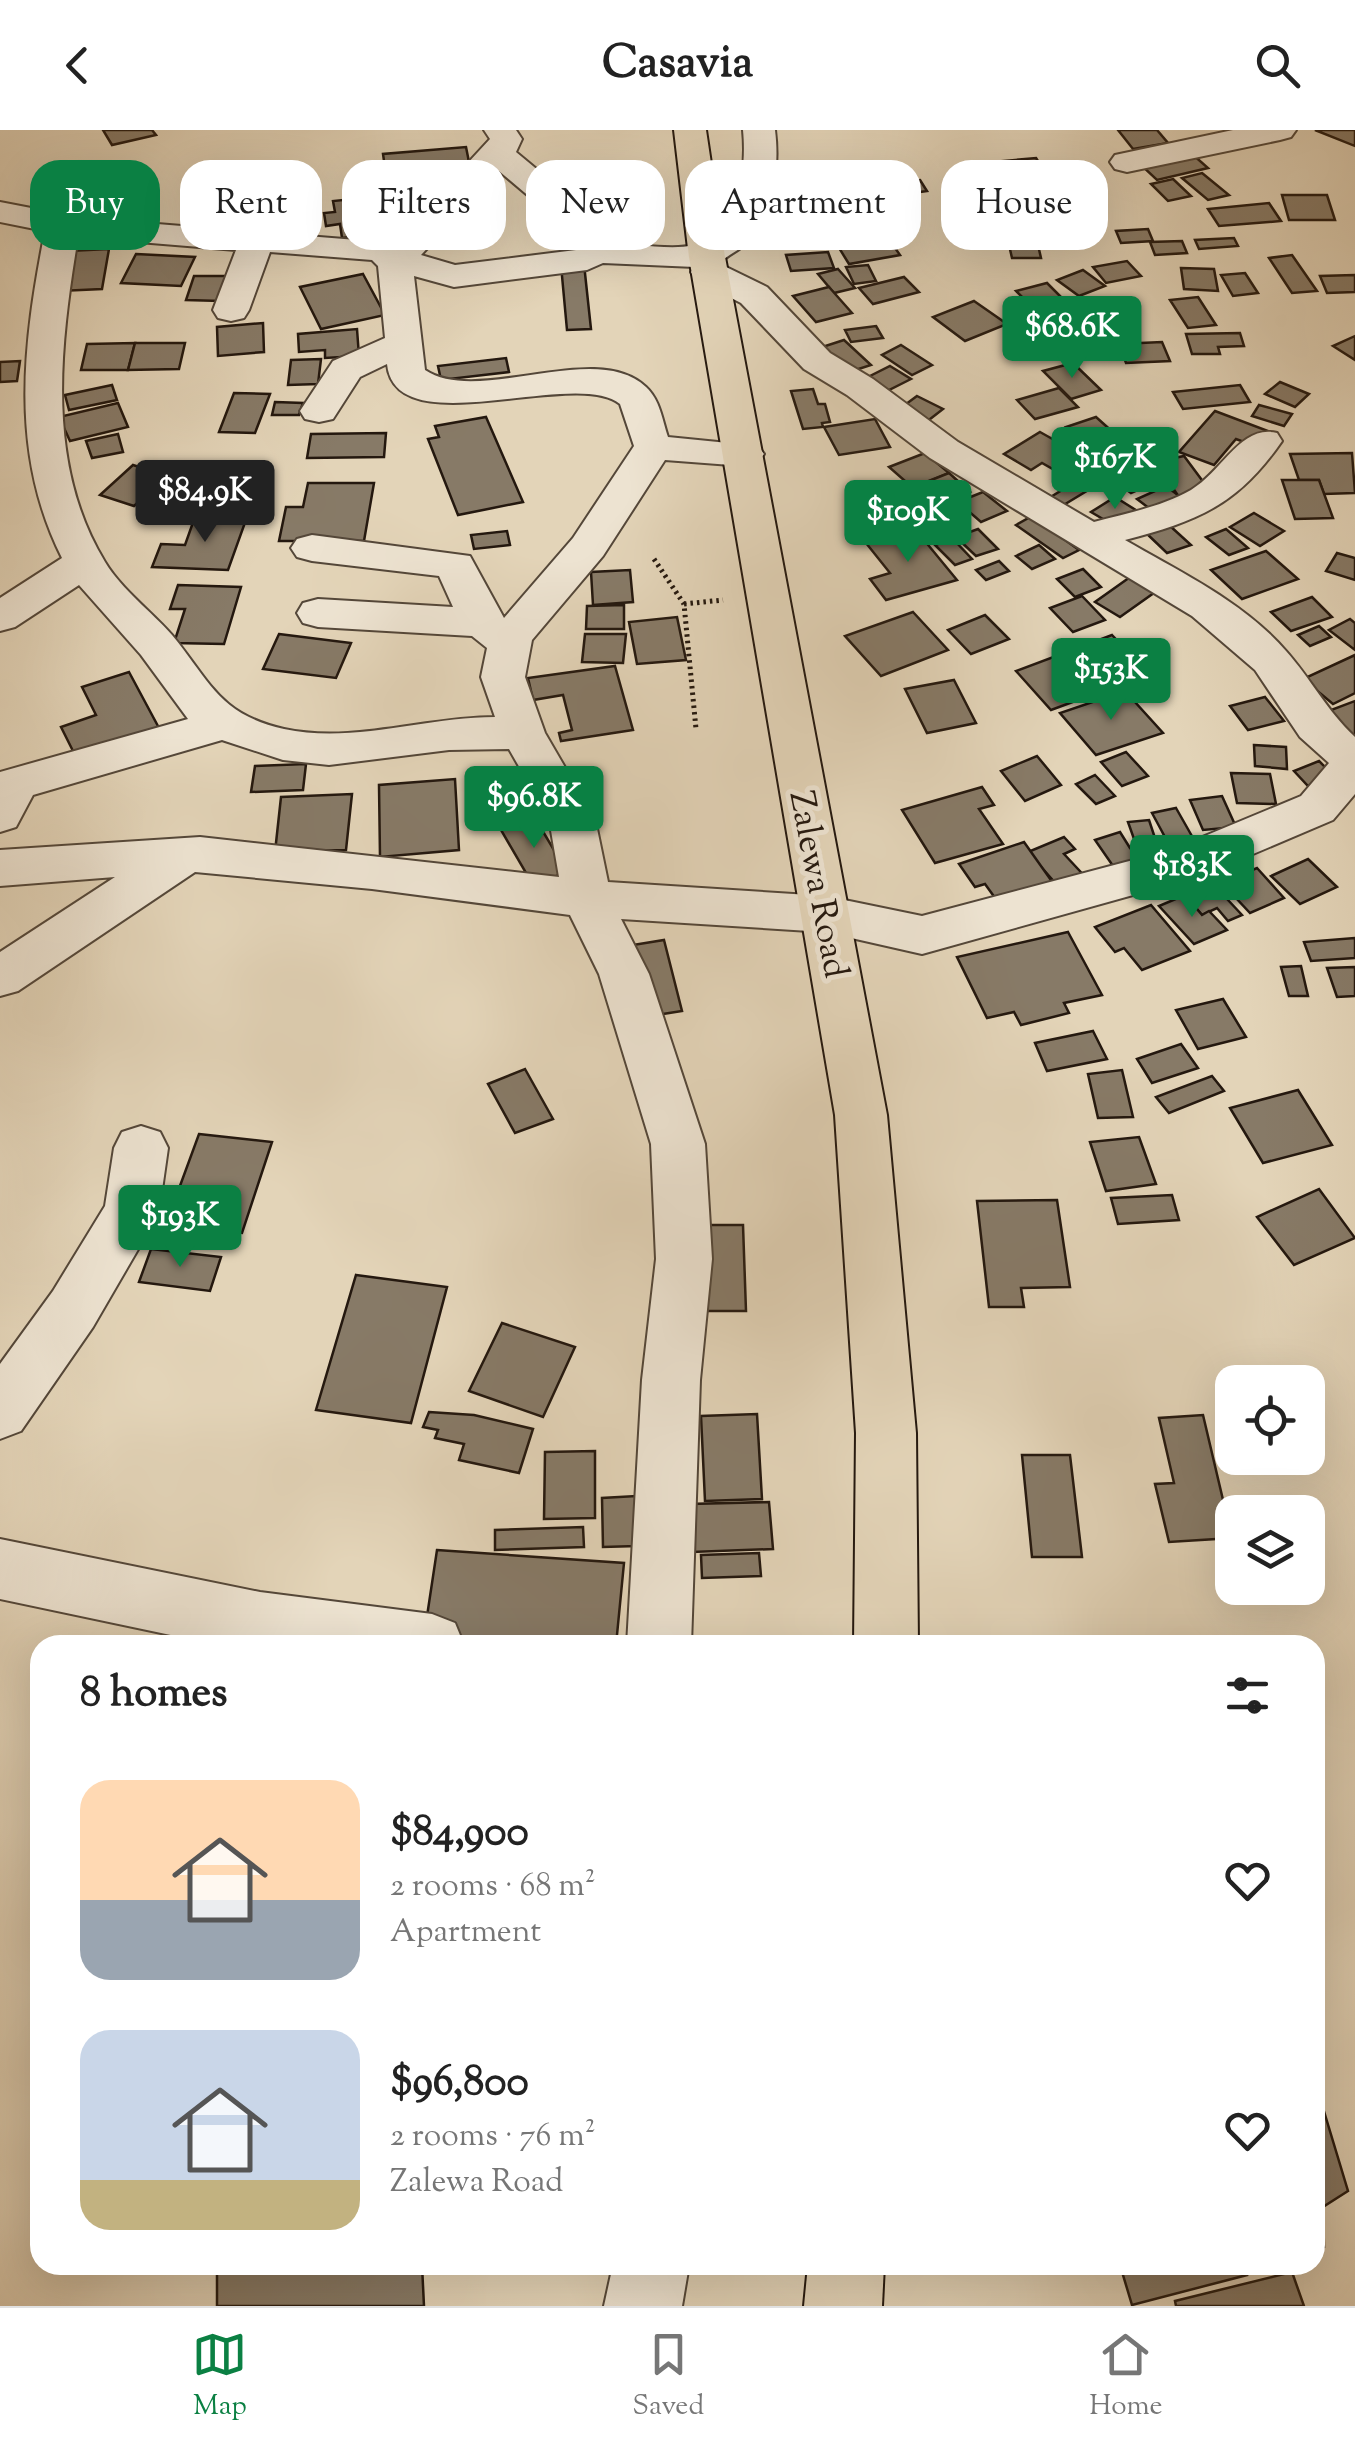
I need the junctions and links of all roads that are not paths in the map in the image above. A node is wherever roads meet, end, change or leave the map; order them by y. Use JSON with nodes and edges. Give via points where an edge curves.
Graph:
{"nodes":[{"id":1,"x":690,"y":130,"type":"edge"},
{"id":2,"x":759,"y":130,"type":"edge"},
{"id":3,"x":1280,"y":130,"type":"edge"},
{"id":4,"x":499,"y":142,"type":"edge"},
{"id":5,"x":1127,"y":162,"type":"dead end"},
{"id":6,"x":0,"y":212,"type":"edge"},
{"id":7,"x":30,"y":219,"type":"edge"},
{"id":8,"x":322,"y":245,"type":"edge"},
{"id":9,"x":58,"y":250,"type":"edge"},
{"id":10,"x":253,"y":250,"type":"edge"},
{"id":11,"x":595,"y":252,"type":"junction"},
{"id":12,"x":394,"y":259,"type":"junction"},
{"id":13,"x":707,"y":260,"type":"junction"},
{"id":14,"x":231,"y":310,"type":"dead end"},
{"id":15,"x":405,"y":342,"type":"junction"},
{"id":16,"x":319,"y":411,"type":"dead end"},
{"id":17,"x":1263,"y":440,"type":"dead end"},
{"id":18,"x":654,"y":446,"type":"junction"},
{"id":19,"x":744,"y":454,"type":"junction"},
{"id":20,"x":1092,"y":535,"type":"junction"},
{"id":21,"x":312,"y":548,"type":"dead end"},
{"id":22,"x":84,"y":564,"type":"junction"},
{"id":23,"x":318,"y":613,"type":"dead end"},
{"id":24,"x":0,"y":617,"type":"edge"},
{"id":25,"x":496,"y":633,"type":"junction"},
{"id":26,"x":229,"y":723,"type":"junction"},
{"id":27,"x":523,"y":733,"type":"junction"},
{"id":28,"x":1355,"y":760,"type":"edge"},
{"id":29,"x":0,"y":815,"type":"edge"},
{"id":30,"x":184,"y":855,"type":"junction"},
{"id":31,"x":0,"y":868,"type":"edge"},
{"id":32,"x":587,"y":899,"type":"junction"},
{"id":33,"x":825,"y":914,"type":"junction"},
{"id":34,"x":0,"y":977,"type":"edge"},
{"id":35,"x":141,"y":1148,"type":"dead end"},
{"id":36,"x":0,"y":1412,"type":"edge"},
{"id":37,"x":0,"y":1570,"type":"edge"},
{"id":38,"x":357,"y":1635,"type":"edge"},
{"id":39,"x":658,"y":1635,"type":"edge"},
{"id":40,"x":886,"y":1635,"type":"edge"},
{"id":41,"x":649,"y":2275,"type":"edge"},
{"id":42,"x":845,"y":2275,"type":"edge"},
{"id":43,"x":643,"y":2306,"type":"edge"},
{"id":44,"x":843,"y":2306,"type":"edge"}],
"edges":[{"from":1,"to":13,"type":"highway","name":"Zalewa Road"},
{"from":2,"to":13,"type":"street","via":[[756,184],[744,219],[732,240]]},
{"from":3,"to":5,"type":"street"},
{"from":4,"to":11,"type":"street","via":[[564,208]]},
{"from":4,"to":12,"type":"street"},
{"from":6,"to":7,"type":"street"},
{"from":8,"to":12,"type":"street","via":[[382,250]]},
{"from":9,"to":22,"type":"street","via":[[46,313],[42,428],[51,483]]},
{"from":10,"to":14,"type":"street"},
{"from":11,"to":12,"type":"street","via":[[588,259],[454,276]]},
{"from":11,"to":13,"type":"street"},
{"from":12,"to":15,"type":"street"},
{"from":13,"to":19,"type":"highway","name":"Zalewa Road"},
{"from":13,"to":20,"type":"street","via":[[754,295],[818,362],[921,434]]},
{"from":15,"to":16,"type":"street","via":[[346,369]]},
{"from":15,"to":18,"type":"street","via":[[407,375],[446,392],[582,380],[630,392]]},
{"from":17,"to":20,"type":"street","via":[[1239,476],[1183,512]]},
{"from":18,"to":19,"type":"street"},
{"from":18,"to":25,"type":"street","via":[[588,548]]},
{"from":19,"to":33,"type":"highway","name":"Zalewa Road"},
{"from":20,"to":28,"type":"street","via":[[1207,606],[1270,660],[1316,726]]},
{"from":21,"to":25,"type":"street","via":[[455,565]]},
{"from":22,"to":24,"type":"street"},
{"from":22,"to":26,"type":"street","via":[[156,645],[189,694]]},
{"from":23,"to":25,"type":"street"},
{"from":25,"to":27,"type":"street"},
{"from":26,"to":27,"type":"street","via":[[255,737],[331,751],[428,736]]},
{"from":26,"to":29,"type":"street","via":[[16,784]]},
{"from":27,"to":32,"type":"street","via":[[572,819]]},
{"from":28,"to":33,"type":"street","via":[[1317,808],[1166,869],[922,935]]},
{"from":30,"to":31,"type":"street"},
{"from":30,"to":32,"type":"street"},
{"from":30,"to":34,"type":"street"},
{"from":32,"to":33,"type":"street"},
{"from":32,"to":39,"type":"street","via":[[624,974],[678,1144],[684,1259]]},
{"from":33,"to":40,"type":"highway","name":"Zalewa Road","via":[[861,1115],[876,1276],[886,1452]]},
{"from":35,"to":36,"type":"street","via":[[132,1211]]},
{"from":37,"to":38,"type":"street"},
{"from":41,"to":43,"type":"street"},
{"from":42,"to":44,"type":"highway"}]}
